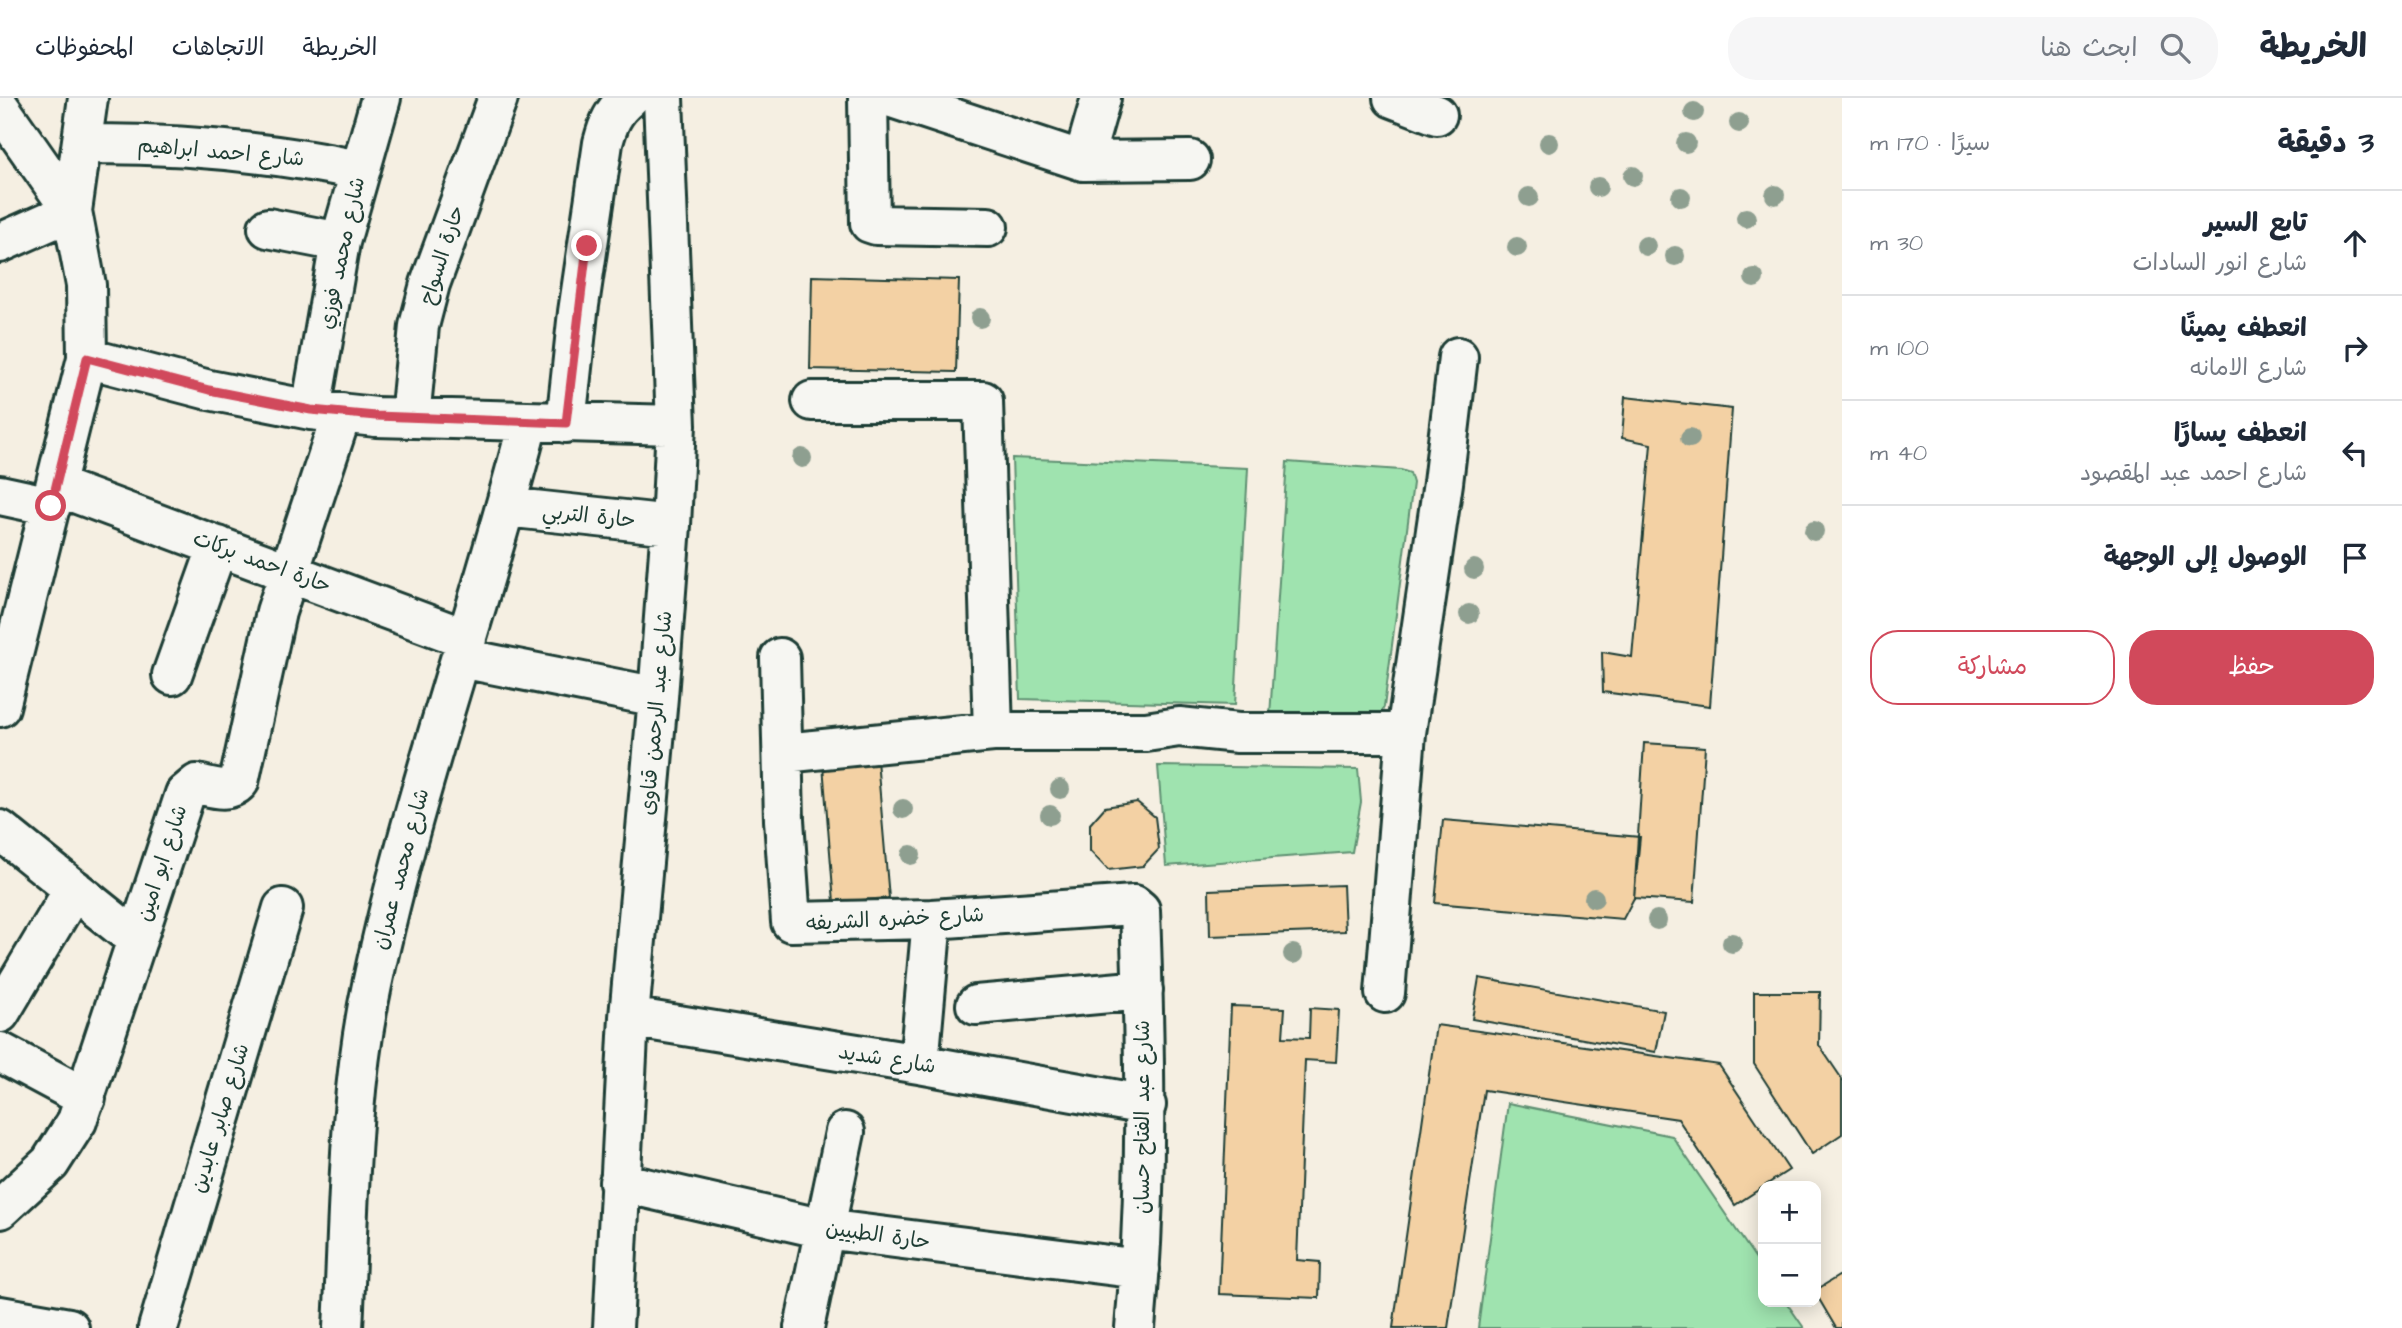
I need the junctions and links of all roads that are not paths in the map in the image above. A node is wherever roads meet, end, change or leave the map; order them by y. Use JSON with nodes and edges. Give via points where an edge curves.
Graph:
{"nodes":[{"id":1,"x":88,"y":98,"type":"edge"},
{"id":2,"x":381,"y":98,"type":"edge"},
{"id":3,"x":498,"y":98,"type":"edge"},
{"id":4,"x":629,"y":98,"type":"edge"},
{"id":5,"x":663,"y":98,"type":"edge"},
{"id":6,"x":868,"y":98,"type":"edge"},
{"id":7,"x":892,"y":98,"type":"edge"},
{"id":8,"x":1101,"y":98,"type":"edge"},
{"id":9,"x":1393,"y":98,"type":"edge"},
{"id":10,"x":1437,"y":115,"type":"dead end"},
{"id":11,"x":4,"y":120,"type":"edge"},
{"id":12,"x":82,"y":144,"type":"junction"},
{"id":13,"x":1190,"y":160,"type":"dead end"},
{"id":14,"x":1083,"y":161,"type":"junction"},
{"id":15,"x":359,"y":170,"type":"junction"},
{"id":16,"x":72,"y":211,"type":"junction"},
{"id":17,"x":988,"y":227,"type":"dead end"},
{"id":18,"x":268,"y":228,"type":"dead end"},
{"id":19,"x":340,"y":242,"type":"junction"},
{"id":20,"x":0,"y":243,"type":"edge"},
{"id":21,"x":1458,"y":357,"type":"dead end"},
{"id":22,"x":87,"y":358,"type":"junction"},
{"id":23,"x":812,"y":401,"type":"dead end"},
{"id":24,"x":327,"y":412,"type":"junction"},
{"id":25,"x":410,"y":418,"type":"junction"},
{"id":26,"x":528,"y":423,"type":"junction"},
{"id":27,"x":566,"y":423,"type":"junction"},
{"id":28,"x":676,"y":425,"type":"junction"},
{"id":29,"x":0,"y":495,"type":"edge"},
{"id":30,"x":54,"y":496,"type":"junction"},
{"id":31,"x":506,"y":507,"type":"junction"},
{"id":32,"x":671,"y":526,"type":"junction"},
{"id":33,"x":218,"y":546,"type":"junction"},
{"id":34,"x":289,"y":572,"type":"junction"},
{"id":35,"x":464,"y":649,"type":"junction"},
{"id":36,"x":780,"y":658,"type":"dead end"},
{"id":37,"x":172,"y":675,"type":"dead end"},
{"id":38,"x":658,"y":697,"type":"junction"},
{"id":39,"x":0,"y":707,"type":"edge"},
{"id":40,"x":993,"y":732,"type":"junction"},
{"id":41,"x":1406,"y":733,"type":"junction"},
{"id":42,"x":784,"y":753,"type":"junction"},
{"id":43,"x":0,"y":830,"type":"edge"},
{"id":44,"x":74,"y":889,"type":"junction"},
{"id":45,"x":1138,"y":906,"type":"joint"},
{"id":46,"x":283,"y":908,"type":"dead end"},
{"id":47,"x":932,"y":919,"type":"junction"},
{"id":48,"x":137,"y":940,"type":"junction"},
{"id":49,"x":1143,"y":990,"type":"junction"},
{"id":50,"x":1385,"y":993,"type":"dead end"},
{"id":51,"x":976,"y":1005,"type":"dead end"},
{"id":52,"x":0,"y":1013,"type":"edge"},
{"id":53,"x":629,"y":1017,"type":"junction"},
{"id":54,"x":0,"y":1052,"type":"edge"},
{"id":55,"x":919,"y":1064,"type":"junction"},
{"id":56,"x":86,"y":1098,"type":"junction"},
{"id":57,"x":1146,"y":1105,"type":"junction"},
{"id":58,"x":845,"y":1132,"type":"dead end"},
{"id":59,"x":619,"y":1182,"type":"junction"},
{"id":60,"x":4,"y":1199,"type":"edge"},
{"id":61,"x":824,"y":1229,"type":"junction"},
{"id":62,"x":1140,"y":1269,"type":"junction"},
{"id":63,"x":0,"y":1316,"type":"edge"},
{"id":64,"x":69,"y":1328,"type":"edge"},
{"id":65,"x":158,"y":1328,"type":"edge"},
{"id":66,"x":343,"y":1328,"type":"edge"},
{"id":67,"x":613,"y":1328,"type":"edge"},
{"id":68,"x":804,"y":1328,"type":"edge"},
{"id":69,"x":1135,"y":1328,"type":"edge"}],
"edges":[{"from":1,"to":12,"type":"street"},
{"from":2,"to":15,"type":"street","name":"شارع محمد فوزي"},
{"from":3,"to":25,"type":"street","name":"حارة السواح","via":[[430,284],[419,326]]},
{"from":4,"to":27,"type":"street","via":[[615,110],[603,143]]},
{"from":5,"to":28,"type":"street","name":"شارع عبد الرحمن قناوى"},
{"from":6,"to":17,"type":"street","via":[[870,223]]},
{"from":7,"to":14,"type":"street"},
{"from":8,"to":14,"type":"street"},
{"from":9,"to":10,"type":"street"},
{"from":11,"to":16,"type":"street"},
{"from":12,"to":15,"type":"street","name":"شارع احمد ابراهيم","via":[[249,151]]},
{"from":12,"to":16,"type":"street"},
{"from":13,"to":14,"type":"street"},
{"from":15,"to":19,"type":"street","name":"شارع محمد فوزي"},
{"from":16,"to":20,"type":"street"},
{"from":16,"to":22,"type":"street","via":[[86,285]]},
{"from":18,"to":19,"type":"street"},
{"from":19,"to":24,"type":"street","name":"شارع محمد فوزي"},
{"from":21,"to":41,"type":"street"},
{"from":22,"to":24,"type":"street","via":[[209,390]]},
{"from":22,"to":30,"type":"street"},
{"from":23,"to":40,"type":"street","via":[[983,401]]},
{"from":24,"to":25,"type":"street"},
{"from":24,"to":34,"type":"street","name":"شارع ابو امين"},
{"from":25,"to":26,"type":"street"},
{"from":26,"to":27,"type":"street"},
{"from":26,"to":31,"type":"street","name":"شارع محمد عمران"},
{"from":27,"to":28,"type":"street"},
{"from":28,"to":32,"type":"street","name":"شارع عبد الرحمن قناوى"},
{"from":29,"to":30,"type":"street","name":"حارة احمد بركات"},
{"from":30,"to":33,"type":"street","name":"حارة احمد بركات"},
{"from":30,"to":39,"type":"street"},
{"from":31,"to":32,"type":"street","name":"حارة التربي"},
{"from":31,"to":35,"type":"street","name":"شارع محمد عمران"},
{"from":32,"to":38,"type":"street","name":"شارع عبد الرحمن قناوى"},
{"from":33,"to":34,"type":"street","name":"حارة احمد بركات"},
{"from":33,"to":37,"type":"street"},
{"from":34,"to":35,"type":"street","name":"حارة احمد بركات"},
{"from":34,"to":48,"type":"street","name":"شارع ابو امين","via":[[239,782],[225,789],[197,784],[185,794]]},
{"from":35,"to":38,"type":"street","name":"حارة احمد بركات"},
{"from":35,"to":66,"type":"street","name":"شارع محمد عمران","via":[[407,838],[371,987],[359,1061]]},
{"from":36,"to":42,"type":"street","name":"شارع خضره الشريفه"},
{"from":38,"to":53,"type":"street","name":"شارع عبد الرحمن قناوى"},
{"from":40,"to":41,"type":"street","via":[[1146,732],[1179,727],[1238,733]]},
{"from":40,"to":42,"type":"street"},
{"from":41,"to":50,"type":"street"},
{"from":42,"to":47,"type":"street","name":"شارع خضره الشريفه","via":[[791,922]]},
{"from":43,"to":44,"type":"street"},
{"from":44,"to":48,"type":"street"},
{"from":44,"to":52,"type":"street"},
{"from":45,"to":47,"type":"street","name":"شارع خضره الشريفه"},
{"from":45,"to":49,"type":"street","name":"شارع عبد الفتاح حسان"},
{"from":46,"to":65,"type":"street","name":"شارع صابر عابدين"},
{"from":47,"to":55,"type":"street"},
{"from":48,"to":56,"type":"street","name":"شارع ابو امين"},
{"from":49,"to":51,"type":"street"},
{"from":49,"to":57,"type":"street","name":"شارع عبد الفتاح حسان"},
{"from":53,"to":55,"type":"street","name":"شارع شديد"},
{"from":53,"to":59,"type":"street","name":"شارع عبد الرحمن قناوى"},
{"from":54,"to":56,"type":"street"},
{"from":55,"to":57,"type":"street","name":"شارع شديد"},
{"from":56,"to":60,"type":"street","name":"شارع ابو امين","via":[[57,1153],[32,1181]]},
{"from":57,"to":62,"type":"street","name":"شارع عبد الفتاح حسان"},
{"from":58,"to":61,"type":"street"},
{"from":59,"to":61,"type":"street","name":"حارة الطبيين"},
{"from":59,"to":67,"type":"street","name":"شارع عبد الرحمن قناوى"},
{"from":61,"to":62,"type":"street","name":"حارة الطبيين"},
{"from":61,"to":68,"type":"street"},
{"from":62,"to":69,"type":"street","name":"شارع عبد الفتاح حسان"},
{"from":63,"to":64,"type":"street"}]}
